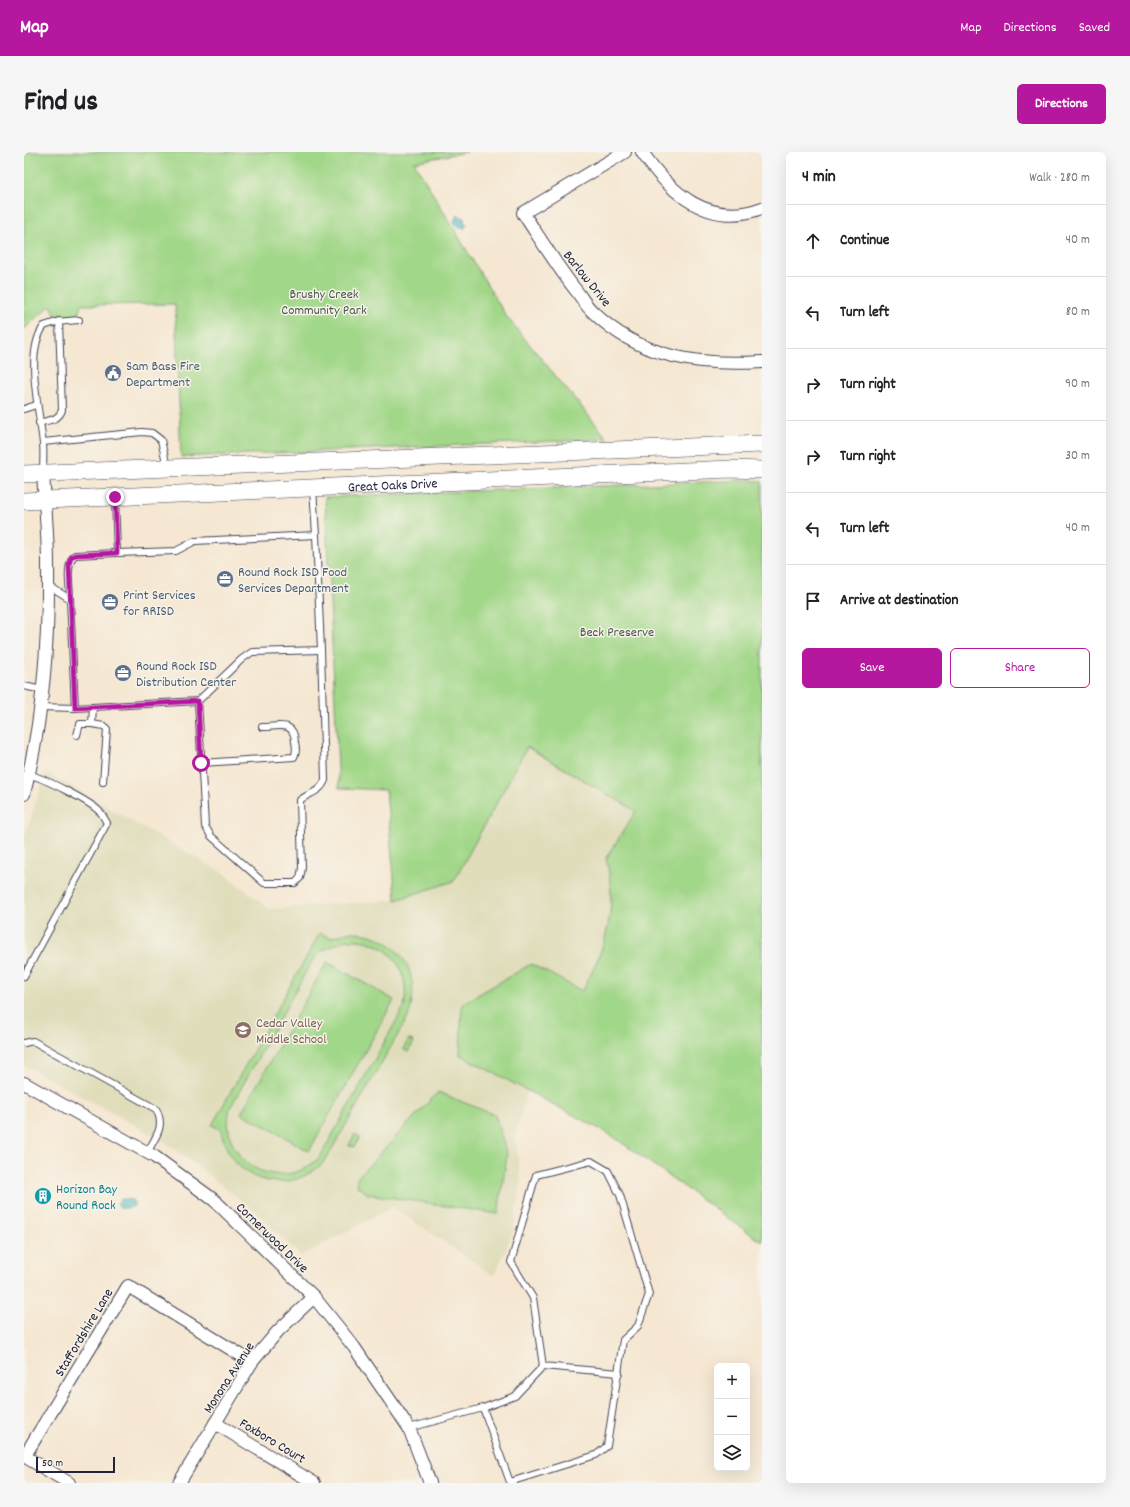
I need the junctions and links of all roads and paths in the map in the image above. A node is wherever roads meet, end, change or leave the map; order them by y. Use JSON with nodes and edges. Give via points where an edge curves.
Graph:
{"nodes":[{"id":1,"x":625,"y":152,"type":"edge"},
{"id":2,"x":642,"y":152,"type":"edge"},
{"id":3,"x":762,"y":208,"type":"edge"},
{"id":4,"x":79,"y":320,"type":"dead end"},
{"id":5,"x":59,"y":321,"type":"junction"},
{"id":6,"x":762,"y":362,"type":"edge"},
{"id":7,"x":36,"y":405,"type":"junction"},
{"id":8,"x":24,"y":409,"type":"edge"},
{"id":9,"x":39,"y":422,"type":"junction"},
{"id":10,"x":43,"y":442,"type":"junction"},
{"id":11,"x":762,"y":444,"type":"edge"},
{"id":12,"x":168,"y":468,"type":"junction"},
{"id":13,"x":762,"y":470,"type":"edge"},
{"id":14,"x":24,"y":474,"type":"edge"},
{"id":15,"x":43,"y":474,"type":"junction"},
{"id":16,"x":313,"y":489,"type":"junction"},
{"id":17,"x":115,"y":497,"type":"junction"},
{"id":18,"x":24,"y":500,"type":"edge"},
{"id":19,"x":45,"y":500,"type":"junction"},
{"id":20,"x":316,"y":535,"type":"junction"},
{"id":21,"x":117,"y":553,"type":"junction"},
{"id":22,"x":48,"y":585,"type":"junction"},
{"id":23,"x":70,"y":599,"type":"junction"},
{"id":24,"x":321,"y":650,"type":"junction"},
{"id":25,"x":24,"y":686,"type":"edge"},
{"id":26,"x":42,"y":690,"type":"junction"},
{"id":27,"x":198,"y":701,"type":"junction"},
{"id":28,"x":40,"y":707,"type":"junction"},
{"id":29,"x":93,"y":707,"type":"junction"},
{"id":30,"x":75,"y":708,"type":"junction"},
{"id":31,"x":92,"y":724,"type":"junction"},
{"id":32,"x":262,"y":728,"type":"dead end"},
{"id":33,"x":77,"y":735,"type":"dead end"},
{"id":34,"x":201,"y":763,"type":"junction"},
{"id":35,"x":26,"y":773,"type":"edge"},
{"id":36,"x":103,"y":782,"type":"dead end"},
{"id":37,"x":24,"y":794,"type":"edge"},
{"id":38,"x":24,"y":976,"type":"edge"},
{"id":39,"x":24,"y":1042,"type":"edge"},
{"id":40,"x":24,"y":1083,"type":"edge"},
{"id":41,"x":147,"y":1153,"type":"junction"},
{"id":42,"x":314,"y":1297,"type":"junction"},
{"id":43,"x":252,"y":1362,"type":"junction"},
{"id":44,"x":543,"y":1366,"type":"junction"},
{"id":45,"x":619,"y":1373,"type":"junction"},
{"id":46,"x":483,"y":1408,"type":"junction"},
{"id":47,"x":216,"y":1423,"type":"junction"},
{"id":48,"x":408,"y":1428,"type":"junction"},
{"id":49,"x":24,"y":1457,"type":"edge"},
{"id":50,"x":69,"y":1483,"type":"edge"},
{"id":51,"x":179,"y":1483,"type":"edge"},
{"id":52,"x":314,"y":1483,"type":"edge"},
{"id":53,"x":430,"y":1483,"type":"edge"}],
"edges":[{"from":1,"to":6,"type":"street","name":"Barlow Drive","via":[[523,213],[567,280],[593,312],[629,340],[666,355],[688,360],[727,364]]},
{"from":2,"to":3,"type":"street","via":[[679,195],[709,211],[729,214]]},
{"from":4,"to":5,"type":"lane"},
{"from":5,"to":7,"type":"lane","via":[[44,326],[36,340]]},
{"from":5,"to":9,"type":"lane","via":[[62,410],[57,418]]},
{"from":7,"to":8,"type":"lane"},
{"from":7,"to":9,"type":"lane"},
{"from":9,"to":10,"type":"lane"},
{"from":10,"to":12,"type":"lane","via":[[113,434],[152,433],[161,440]]},
{"from":10,"to":15,"type":"lane"},
{"from":11,"to":12,"type":"street","name":"Great Oaks Drive"},
{"from":12,"to":15,"type":"street","name":"Great Oaks Drive"},
{"from":13,"to":16,"type":"street","name":"Great Oaks Drive","via":[[730,469]]},
{"from":14,"to":15,"type":"street","name":"Great Oaks Drive"},
{"from":15,"to":19,"type":"street"},
{"from":16,"to":17,"type":"street","name":"Great Oaks Drive"},
{"from":16,"to":20,"type":"lane"},
{"from":17,"to":19,"type":"street","name":"Great Oaks Drive"},
{"from":17,"to":21,"type":"lane"},
{"from":18,"to":19,"type":"street","name":"Great Oaks Drive"},
{"from":19,"to":22,"type":"street"},
{"from":20,"to":21,"type":"lane","via":[[195,541],[176,551]]},
{"from":20,"to":24,"type":"lane"},
{"from":21,"to":23,"type":"lane","via":[[75,555],[71,558]]},
{"from":22,"to":23,"type":"lane"},
{"from":22,"to":26,"type":"street","via":[[48,627]]},
{"from":23,"to":30,"type":"lane"},
{"from":24,"to":27,"type":"lane","via":[[252,652],[242,658]]},
{"from":24,"to":34,"type":"lane","via":[[325,780],[317,791],[300,800],[302,868],[300,878],[295,883],[264,883],[211,836],[205,826]]},
{"from":25,"to":26,"type":"lane"},
{"from":26,"to":28,"type":"street"},
{"from":27,"to":29,"type":"lane"},
{"from":27,"to":34,"type":"lane"},
{"from":28,"to":30,"type":"lane"},
{"from":28,"to":35,"type":"street","via":[[36,737]]},
{"from":29,"to":30,"type":"lane"},
{"from":29,"to":31,"type":"lane"},
{"from":31,"to":33,"type":"lane","via":[[80,724]]},
{"from":31,"to":36,"type":"lane","via":[[107,729]]},
{"from":32,"to":34,"type":"lane","via":[[292,728],[295,732],[294,757]]},
{"from":35,"to":37,"type":"street"},
{"from":35,"to":38,"type":"lane","via":[[42,778],[83,801],[100,812],[107,823]]},
{"from":39,"to":41,"type":"lane","via":[[33,1041],[156,1110],[161,1125]]},
{"from":40,"to":41,"type":"street","name":"Cornerwood Drive"},
{"from":41,"to":42,"type":"street","name":"Cornerwood Drive","via":[[214,1200]]},
{"from":42,"to":43,"type":"street","name":"Monona Avenue","via":[[278,1331]]},
{"from":42,"to":48,"type":"street","name":"Cornerwood Drive","via":[[354,1347]]},
{"from":43,"to":47,"type":"street","name":"Monona Avenue"},
{"from":43,"to":49,"type":"street","name":"Staffordshire Lane","via":[[128,1286]]},
{"from":44,"to":45,"type":"lane"},
{"from":44,"to":45,"type":"lane","via":[[533,1298],[511,1262],[536,1175],[591,1161],[608,1171],[620,1195],[649,1294],[638,1326],[623,1340]]},
{"from":44,"to":46,"type":"lane","via":[[515,1396]]},
{"from":45,"to":46,"type":"lane","via":[[607,1446],[596,1455],[510,1482]]},
{"from":46,"to":48,"type":"lane"},
{"from":47,"to":51,"type":"street","name":"Monona Avenue"},
{"from":47,"to":52,"type":"street","name":"Foxboro Court"},
{"from":48,"to":53,"type":"street","name":"Cornerwood Drive"},
{"from":49,"to":50,"type":"street"}]}
